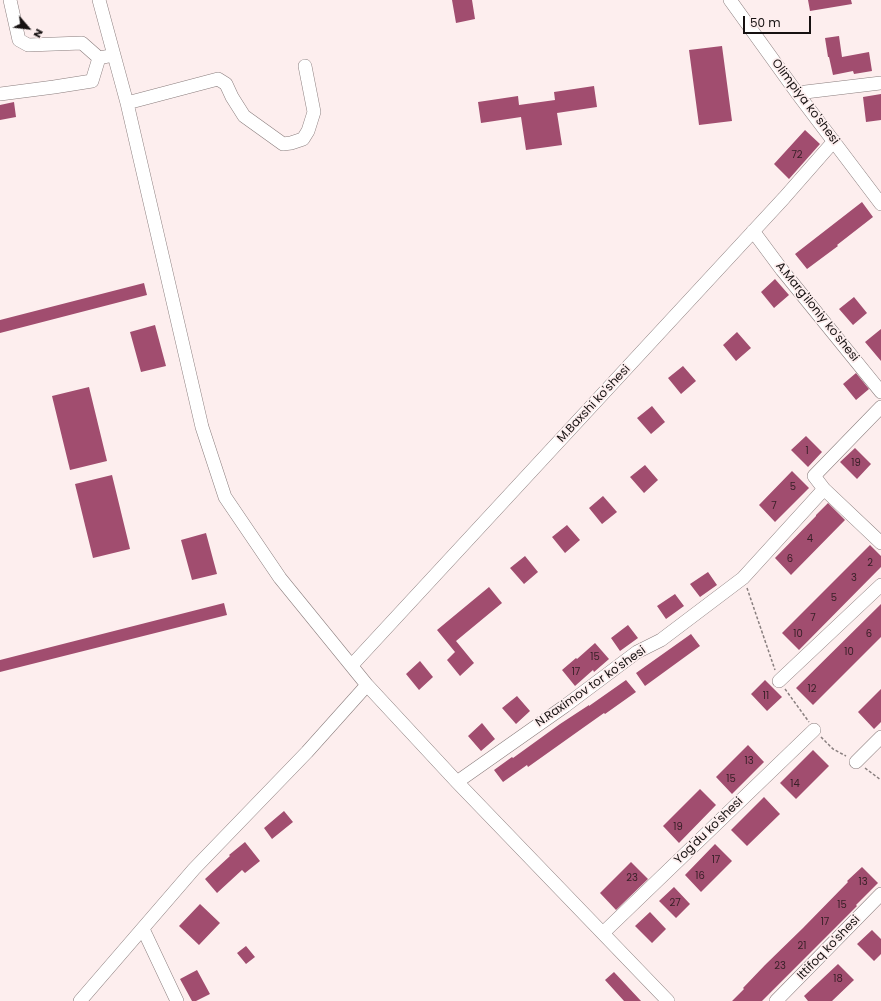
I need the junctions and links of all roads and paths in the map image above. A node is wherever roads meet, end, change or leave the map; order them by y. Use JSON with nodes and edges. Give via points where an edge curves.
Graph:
{"nodes":[{"id":1,"x":10,"y":0,"type":"edge"},
{"id":2,"x":99,"y":0,"type":"edge"},
{"id":3,"x":730,"y":0,"type":"edge"},
{"id":4,"x":114,"y":55,"type":"junction"},
{"id":5,"x":100,"y":58,"type":"junction"},
{"id":6,"x":305,"y":66,"type":"dead end"},
{"id":7,"x":881,"y":82,"type":"edge"},
{"id":8,"x":797,"y":93,"type":"junction"},
{"id":9,"x":0,"y":94,"type":"edge"},
{"id":10,"x":127,"y":103,"type":"junction"},
{"id":11,"x":834,"y":141,"type":"junction"},
{"id":12,"x":881,"y":204,"type":"edge"},
{"id":13,"x":753,"y":231,"type":"junction"},
{"id":14,"x":881,"y":392,"type":"edge"},
{"id":15,"x":881,"y":407,"type":"edge"},
{"id":16,"x":824,"y":489,"type":"junction"},
{"id":17,"x":881,"y":543,"type":"edge"},
{"id":18,"x":743,"y":578,"type":"junction"},
{"id":19,"x":881,"y":585,"type":"edge"},
{"id":20,"x":352,"y":665,"type":"junction"},
{"id":21,"x":779,"y":681,"type":"junction"},
{"id":22,"x":368,"y":684,"type":"junction"},
{"id":23,"x":814,"y":730,"type":"junction"},
{"id":24,"x":881,"y":737,"type":"edge"},
{"id":25,"x":856,"y":762,"type":"junction"},
{"id":26,"x":881,"y":780,"type":"edge"},
{"id":27,"x":457,"y":782,"type":"junction"},
{"id":28,"x":881,"y":894,"type":"edge"},
{"id":29,"x":143,"y":928,"type":"junction"},
{"id":30,"x":603,"y":933,"type":"junction"},
{"id":31,"x":80,"y":1001,"type":"edge"},
{"id":32,"x":176,"y":1001,"type":"edge"},
{"id":33,"x":668,"y":1001,"type":"edge"},
{"id":34,"x":776,"y":1001,"type":"edge"}],
"edges":[{"from":1,"to":5,"type":"street","via":[[19,40],[28,45],[82,43]]},
{"from":2,"to":4,"type":"street"},
{"from":3,"to":8,"type":"street","name":"Olimpiya ko'shesi"},
{"from":4,"to":5,"type":"street"},
{"from":4,"to":10,"type":"street"},
{"from":5,"to":9,"type":"street","via":[[92,81]]},
{"from":6,"to":10,"type":"street","via":[[314,112],[303,139],[291,143],[283,144],[244,116],[226,84],[218,79]]},
{"from":7,"to":8,"type":"street"},
{"from":8,"to":11,"type":"street","name":"Olimpiya ko'shesi"},
{"from":10,"to":20,"type":"street","via":[[202,427],[225,498],[280,578]]},
{"from":11,"to":12,"type":"street","name":"Olimpiya ko'shesi"},
{"from":11,"to":13,"type":"street","name":"M.Baxshi ko'shesi"},
{"from":13,"to":14,"type":"street","name":"A.Marg'iloniy ko'shesi"},
{"from":13,"to":20,"type":"street","name":"M.Baxshi ko'shesi"},
{"from":15,"to":16,"type":"street","via":[[814,476]]},
{"from":16,"to":17,"type":"street"},
{"from":16,"to":18,"type":"street","name":"N.Raximov tor ko'shesi"},
{"from":18,"to":21,"type":"path"},
{"from":18,"to":27,"type":"street","name":"N.Raximov tor ko'shesi","via":[[661,640],[637,652]]},
{"from":19,"to":21,"type":"street"},
{"from":20,"to":22,"type":"street"},
{"from":21,"to":23,"type":"path"},
{"from":22,"to":27,"type":"street"},
{"from":22,"to":29,"type":"street","via":[[194,869]]},
{"from":23,"to":25,"type":"path","via":[[833,749]]},
{"from":23,"to":30,"type":"street","name":"Yog'du ko'shesi"},
{"from":24,"to":25,"type":"street"},
{"from":25,"to":26,"type":"path"},
{"from":27,"to":30,"type":"street"},
{"from":28,"to":34,"type":"street","name":"Ittifoq ko'shesi"},
{"from":29,"to":31,"type":"street"},
{"from":29,"to":32,"type":"street"},
{"from":30,"to":33,"type":"street"}]}
